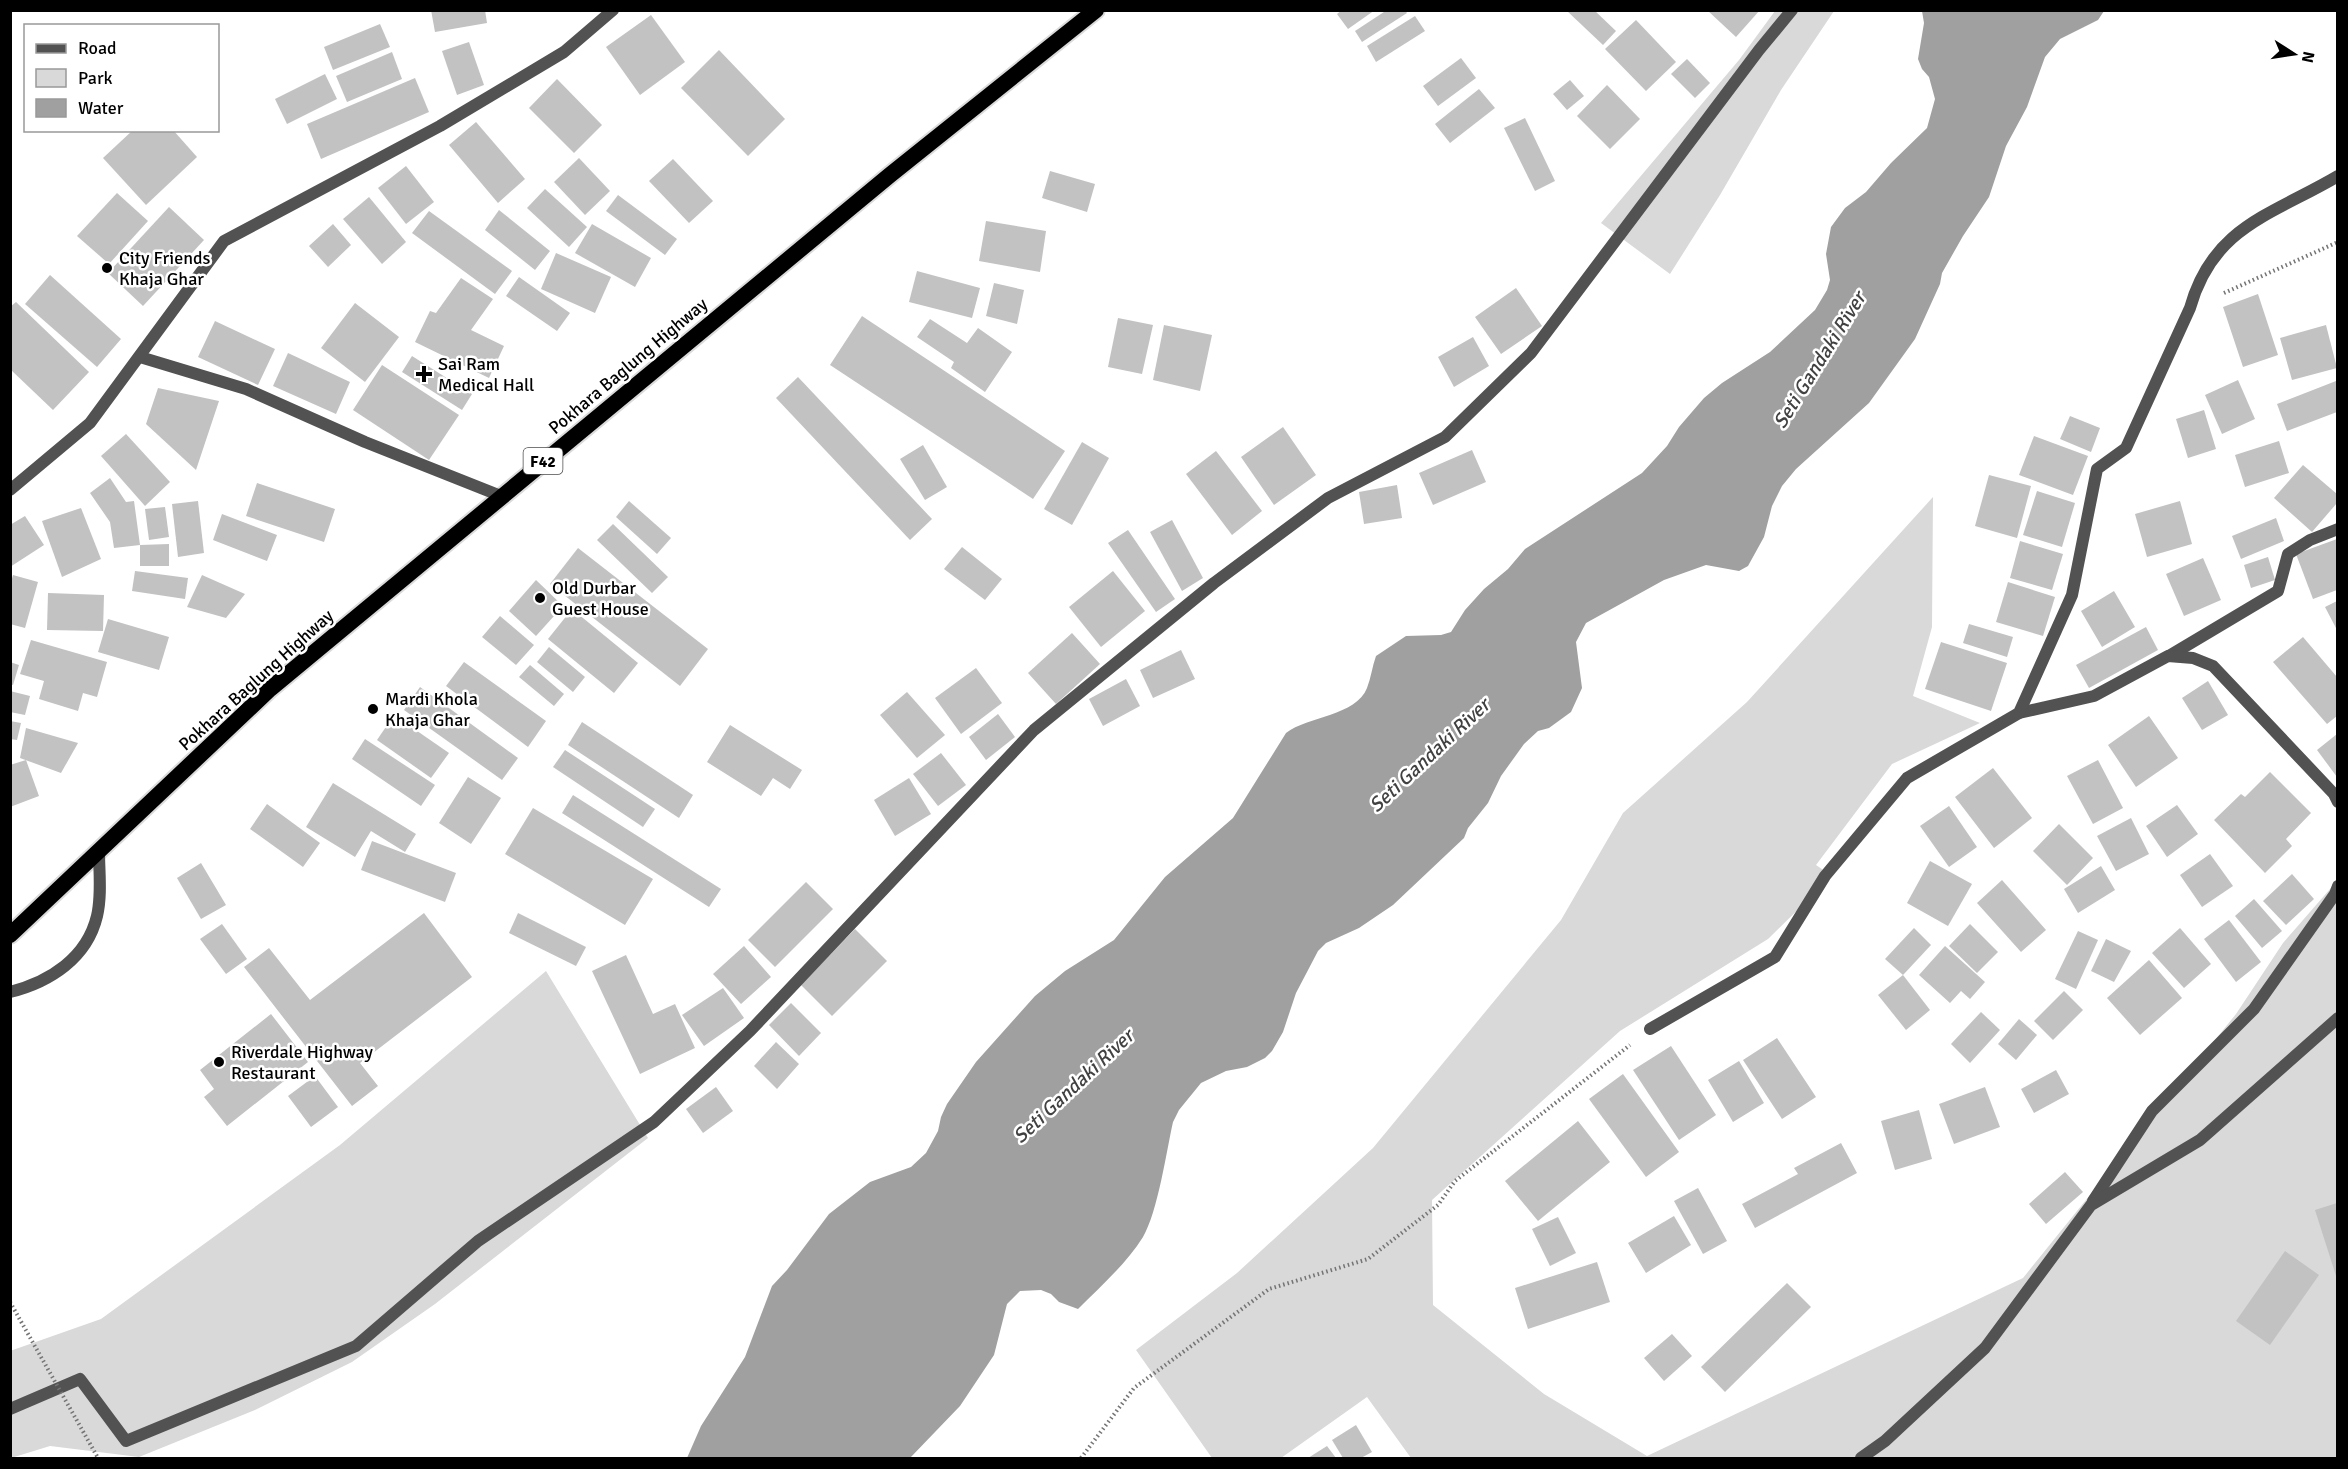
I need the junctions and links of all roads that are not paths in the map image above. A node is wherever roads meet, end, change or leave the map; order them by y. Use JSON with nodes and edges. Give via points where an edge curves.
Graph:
{"nodes":[{"id":1,"x":613,"y":10,"type":"edge"},
{"id":2,"x":1096,"y":10,"type":"edge"},
{"id":3,"x":1792,"y":10,"type":"edge"},
{"id":4,"x":2337,"y":176,"type":"edge"},
{"id":5,"x":140,"y":357,"type":"junction"},
{"id":6,"x":10,"y":490,"type":"edge"},
{"id":7,"x":501,"y":496,"type":"junction"},
{"id":8,"x":2337,"y":529,"type":"edge"},
{"id":9,"x":2168,"y":656,"type":"junction"},
{"id":10,"x":2019,"y":713,"type":"junction"},
{"id":11,"x":2337,"y":802,"type":"edge"},
{"id":12,"x":99,"y":851,"type":"junction"},
{"id":13,"x":2337,"y":886,"type":"edge"},
{"id":14,"x":10,"y":935,"type":"edge"},
{"id":15,"x":10,"y":992,"type":"edge"},
{"id":16,"x":2337,"y":1018,"type":"edge"},
{"id":17,"x":1650,"y":1029,"type":"road end"},
{"id":18,"x":2091,"y":1205,"type":"junction"},
{"id":19,"x":10,"y":1409,"type":"edge"},
{"id":20,"x":1861,"y":1458,"type":"edge"}],
"edges":[{"from":1,"to":5,"type":"street","via":[[564,52],[450,120],[224,241]]},
{"from":2,"to":7,"type":"highway","name":"Pokhara Baglung Highway","number":"F42"},
{"from":3,"to":19,"type":"street","via":[[1531,353],[1445,437],[1328,498],[1215,583],[1034,730],[750,1031],[654,1122],[478,1241],[356,1346],[126,1441],[80,1379]]},
{"from":4,"to":10,"type":"street","via":[[2264,214],[2237,233],[2204,272],[2126,448],[2097,469],[2072,595]]},
{"from":5,"to":6,"type":"street","via":[[90,423]]},
{"from":5,"to":7,"type":"street","via":[[246,389]]},
{"from":7,"to":12,"type":"highway","name":"Pokhara Baglung Highway","number":"F42","via":[[270,689]]},
{"from":8,"to":9,"type":"street","via":[[2288,554],[2278,591]]},
{"from":9,"to":10,"type":"street","via":[[2094,696]]},
{"from":9,"to":11,"type":"street","via":[[2193,658],[2213,666],[2334,794]]},
{"from":10,"to":17,"type":"street","via":[[1907,778],[1825,876],[1775,957]]},
{"from":12,"to":14,"type":"highway","name":"Pokhara Baglung Highway","number":"F42"},
{"from":12,"to":15,"type":"street","via":[[97,917],[84,947],[61,970],[33,986]]},
{"from":13,"to":18,"type":"street","via":[[2253,1009],[2152,1111]]},
{"from":16,"to":18,"type":"street","via":[[2200,1140]]},
{"from":18,"to":20,"type":"street","via":[[1985,1348],[1885,1441]]}]}
